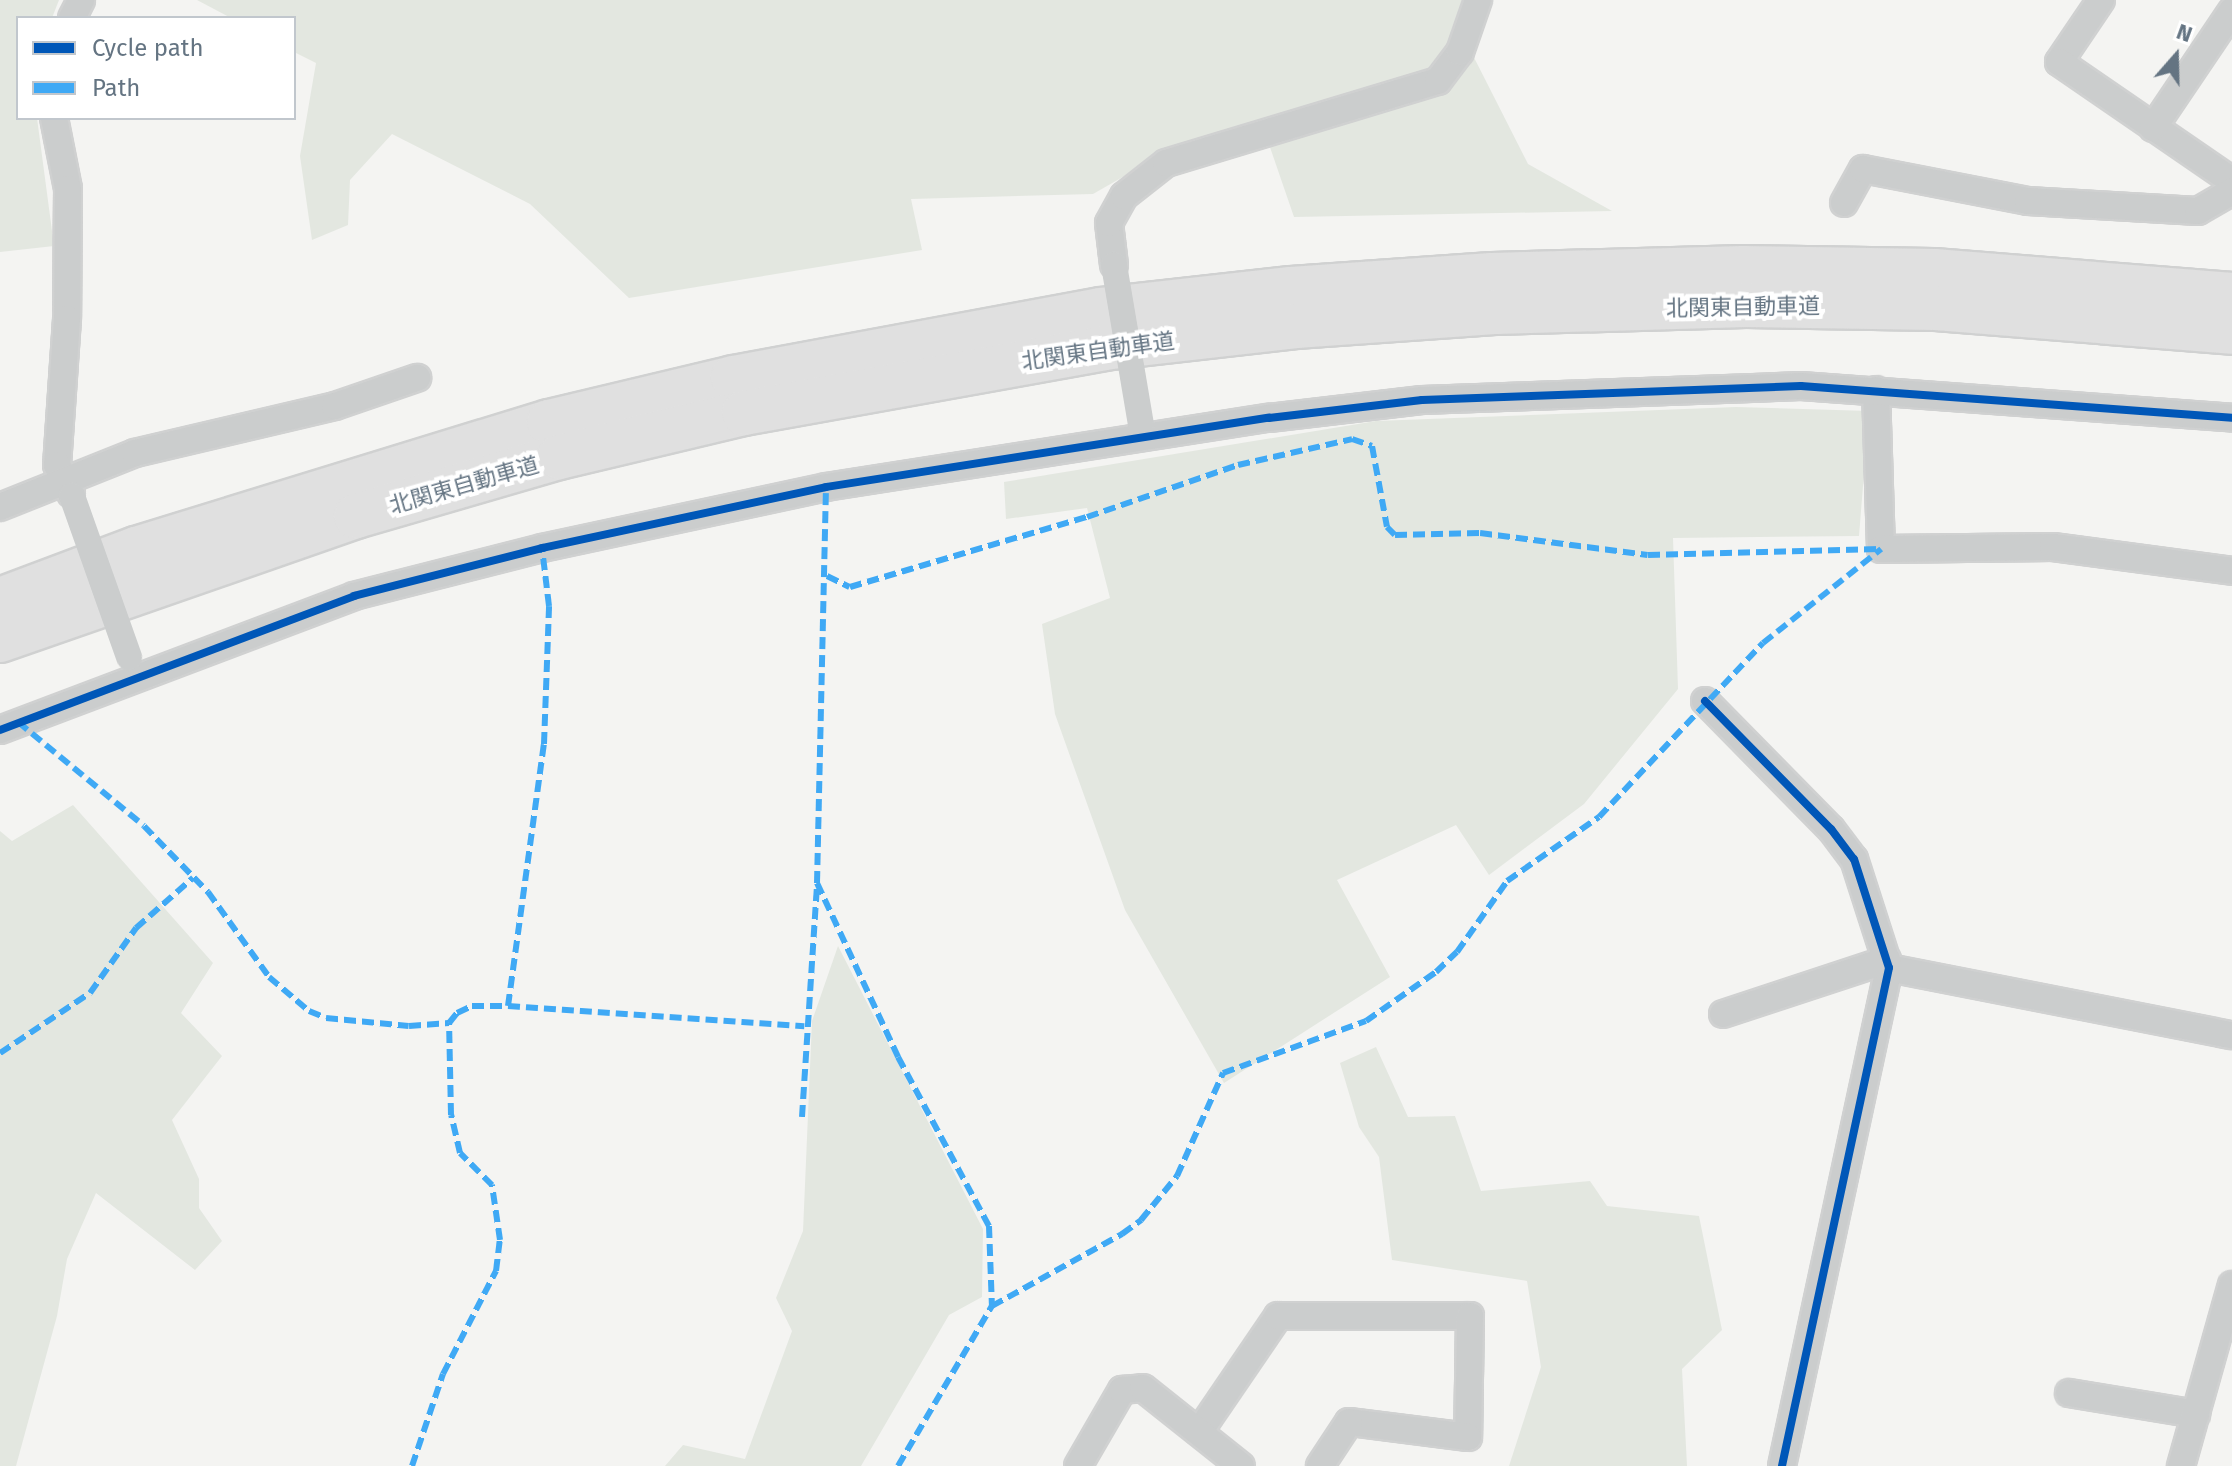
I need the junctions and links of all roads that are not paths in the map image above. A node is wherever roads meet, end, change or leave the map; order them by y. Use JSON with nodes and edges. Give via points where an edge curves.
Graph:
{"nodes":[{"id":1,"x":1478,"y":0,"type":"edge"},
{"id":2,"x":2101,"y":0,"type":"edge"},
{"id":3,"x":2232,"y":11,"type":"edge"},
{"id":4,"x":54,"y":120,"type":"edge"},
{"id":5,"x":2153,"y":128,"type":"junction"},
{"id":6,"x":2232,"y":181,"type":"edge"},
{"id":7,"x":2232,"y":191,"type":"edge"},
{"id":8,"x":1844,"y":203,"type":"dead end"},
{"id":9,"x":2232,"y":295,"type":"edge"},
{"id":10,"x":2232,"y":332,"type":"edge"},
{"id":11,"x":417,"y":378,"type":"dead end"},
{"id":12,"x":1876,"y":390,"type":"junction"},
{"id":13,"x":2232,"y":418,"type":"edge"},
{"id":14,"x":1142,"y":432,"type":"junction"},
{"id":15,"x":68,"y":488,"type":"junction"},
{"id":16,"x":0,"y":507,"type":"edge"},
{"id":17,"x":2232,"y":571,"type":"edge"},
{"id":18,"x":0,"y":600,"type":"edge"},
{"id":19,"x":0,"y":640,"type":"edge"},
{"id":20,"x":133,"y":666,"type":"junction"},
{"id":21,"x":1705,"y":701,"type":"dead end"},
{"id":22,"x":0,"y":730,"type":"edge"},
{"id":23,"x":1888,"y":964,"type":"junction"},
{"id":24,"x":1723,"y":1014,"type":"dead end"},
{"id":25,"x":2232,"y":1035,"type":"edge"},
{"id":26,"x":2232,"y":1285,"type":"edge"},
{"id":27,"x":2069,"y":1393,"type":"dead end"},
{"id":28,"x":2196,"y":1414,"type":"junction"},
{"id":29,"x":1199,"y":1432,"type":"junction"},
{"id":30,"x":1078,"y":1466,"type":"edge"},
{"id":31,"x":1241,"y":1466,"type":"edge"},
{"id":32,"x":1320,"y":1466,"type":"edge"},
{"id":33,"x":1782,"y":1466,"type":"edge"},
{"id":34,"x":2181,"y":1466,"type":"edge"}],
"edges":[{"from":1,"to":14,"type":"street","bridge":true,"via":[[1460,52],[1438,81],[1166,163],[1124,196],[1109,223]]},
{"from":2,"to":5,"type":"street","via":[[2059,62]]},
{"from":3,"to":5,"type":"street"},
{"from":4,"to":15,"type":"street","via":[[68,189],[67,319],[57,465]]},
{"from":5,"to":6,"type":"street"},
{"from":7,"to":8,"type":"street","via":[[2198,211],[2028,201],[1863,169]]},
{"from":9,"to":18,"type":"highway","name":"北関東自動車道","via":[[1934,271],[1743,268],[1477,276],[1100,310],[733,378],[549,422],[136,549]]},
{"from":10,"to":19,"type":"highway","name":"北関東自動車道","via":[[1936,308],[1746,305],[1449,315],[1104,348],[744,413],[559,457],[356,516]]},
{"from":11,"to":15,"type":"street","via":[[335,406],[135,453]]},
{"from":12,"to":13,"type":"street"},
{"from":12,"to":14,"type":"street","via":[[1653,388],[1422,400]]},
{"from":12,"to":17,"type":"street","via":[[1881,549],[2053,547]]},
{"from":14,"to":20,"type":"street","via":[[826,487],[542,548],[354,596]]},
{"from":15,"to":16,"type":"street"},
{"from":15,"to":20,"type":"street","bridge":true},
{"from":20,"to":22,"type":"street"},
{"from":21,"to":23,"type":"street","via":[[1854,859]]},
{"from":23,"to":24,"type":"street"},
{"from":23,"to":25,"type":"street"},
{"from":23,"to":33,"type":"street"},
{"from":26,"to":28,"type":"street"},
{"from":27,"to":28,"type":"street"},
{"from":28,"to":34,"type":"street"},
{"from":29,"to":30,"type":"street","via":[[1143,1388],[1122,1390]]},
{"from":29,"to":31,"type":"street"},
{"from":29,"to":32,"type":"street","via":[[1278,1316],[1470,1316],[1468,1437],[1349,1422]]}]}
